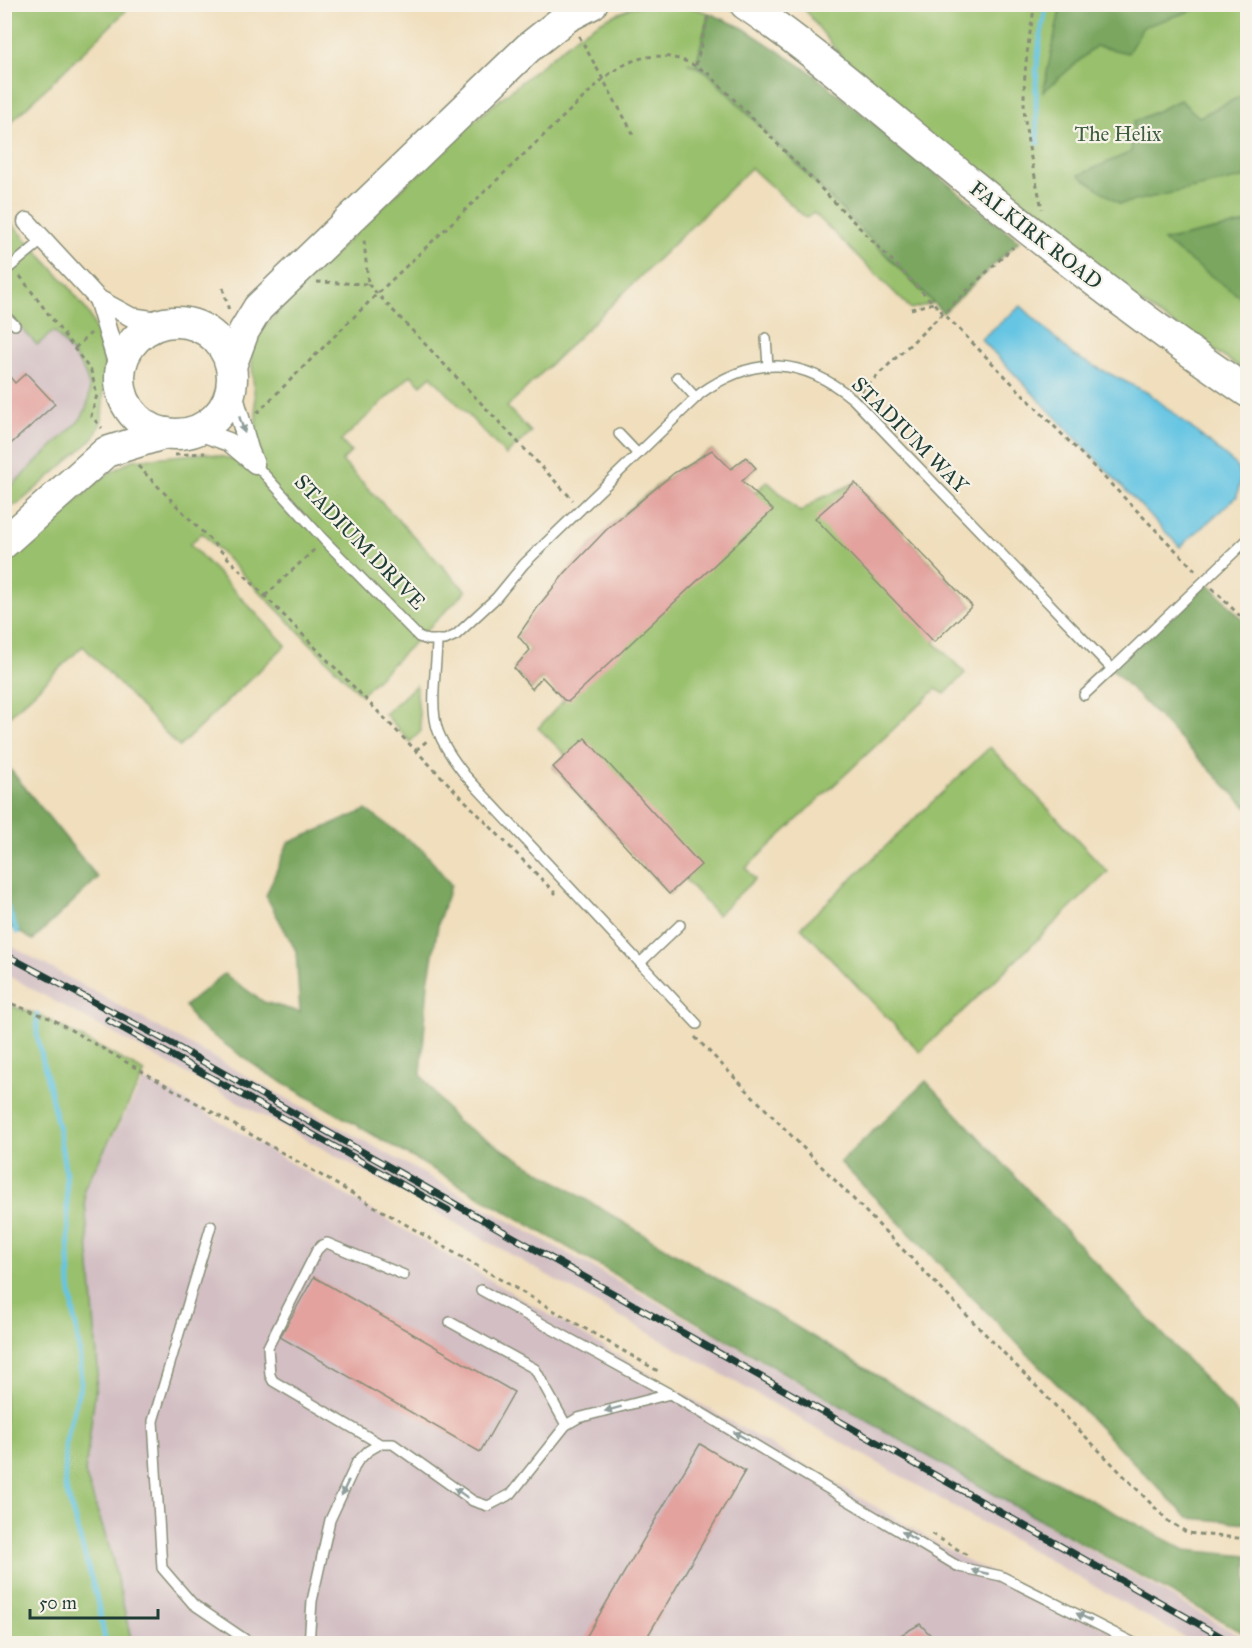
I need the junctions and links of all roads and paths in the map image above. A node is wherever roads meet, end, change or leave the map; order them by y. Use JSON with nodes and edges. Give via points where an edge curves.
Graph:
{"nodes":[{"id":1,"x":549,"y":4,"type":"edge"},
{"id":2,"x":592,"y":4,"type":"edge"},
{"id":3,"x":745,"y":4,"type":"edge"},
{"id":4,"x":778,"y":4,"type":"edge"},
{"id":5,"x":1035,"y":4,"type":"edge"},
{"id":6,"x":709,"y":13,"type":"dead end"},
{"id":7,"x":578,"y":35,"type":"dead end"},
{"id":8,"x":528,"y":48,"type":"junction"},
{"id":9,"x":696,"y":65,"type":"junction"},
{"id":10,"x":831,"y":69,"type":"junction"},
{"id":11,"x":603,"y":79,"type":"junction"},
{"id":12,"x":635,"y":137,"type":"dead end"},
{"id":13,"x":27,"y":222,"type":"dead end"},
{"id":14,"x":1030,"y":231,"type":"junction"},
{"id":15,"x":363,"y":238,"type":"dead end"},
{"id":16,"x":43,"y":240,"type":"junction"},
{"id":17,"x":8,"y":269,"type":"edge"},
{"id":18,"x":316,"y":282,"type":"dead end"},
{"id":19,"x":368,"y":284,"type":"junction"},
{"id":20,"x":377,"y":294,"type":"junction"},
{"id":21,"x":98,"y":299,"type":"junction"},
{"id":22,"x":933,"y":303,"type":"junction"},
{"id":23,"x":258,"y":308,"type":"junction"},
{"id":24,"x":911,"y":309,"type":"dead end"},
{"id":25,"x":943,"y":313,"type":"junction"},
{"id":26,"x":4,"y":315,"type":"edge"},
{"id":27,"x":177,"y":323,"type":"junction"},
{"id":28,"x":15,"y":325,"type":"dead end"},
{"id":29,"x":766,"y":338,"type":"dead end"},
{"id":30,"x":768,"y":366,"type":"junction"},
{"id":31,"x":231,"y":376,"type":"junction"},
{"id":32,"x":676,"y":377,"type":"dead end"},
{"id":33,"x":121,"y":382,"type":"junction"},
{"id":34,"x":1248,"y":392,"type":"edge"},
{"id":35,"x":696,"y":398,"type":"junction"},
{"id":36,"x":853,"y":399,"type":"junction"},
{"id":37,"x":243,"y":428,"type":"junction"},
{"id":38,"x":619,"y":434,"type":"dead end"},
{"id":39,"x":179,"y":439,"type":"junction"},
{"id":40,"x":229,"y":442,"type":"junction"},
{"id":41,"x":109,"y":445,"type":"junction"},
{"id":42,"x":638,"y":454,"type":"junction"},
{"id":43,"x":255,"y":464,"type":"junction"},
{"id":44,"x":581,"y":508,"type":"junction"},
{"id":45,"x":1248,"y":539,"type":"edge"},
{"id":46,"x":324,"y":540,"type":"junction"},
{"id":47,"x":4,"y":543,"type":"edge"},
{"id":48,"x":1205,"y":580,"type":"junction"},
{"id":49,"x":265,"y":596,"type":"dead end"},
{"id":50,"x":1248,"y":624,"type":"edge"},
{"id":51,"x":437,"y":640,"type":"junction"},
{"id":52,"x":1112,"y":669,"type":"junction"},
{"id":53,"x":1084,"y":695,"type":"dead end"},
{"id":54,"x":680,"y":925,"type":"dead end"},
{"id":55,"x":640,"y":963,"type":"junction"},
{"id":56,"x":4,"y":1001,"type":"edge"},
{"id":57,"x":697,"y":1024,"type":"dead end"},
{"id":58,"x":211,"y":1226,"type":"dead end"},
{"id":59,"x":404,"y":1275,"type":"dead end"},
{"id":60,"x":481,"y":1290,"type":"dead end"},
{"id":61,"x":450,"y":1322,"type":"dead end"},
{"id":62,"x":659,"y":1371,"type":"dead end"},
{"id":63,"x":670,"y":1394,"type":"junction"},
{"id":64,"x":566,"y":1425,"type":"junction"},
{"id":65,"x":380,"y":1444,"type":"junction"},
{"id":66,"x":925,"y":1529,"type":"dead end"},
{"id":67,"x":976,"y":1559,"type":"dead end"},
{"id":68,"x":252,"y":1644,"type":"edge"},
{"id":69,"x":309,"y":1644,"type":"edge"},
{"id":70,"x":1136,"y":1644,"type":"edge"}],
"edges":[{"from":1,"to":8,"type":"main road"},
{"from":2,"to":8,"type":"main road","via":[[567,17]]},
{"from":3,"to":10,"type":"main road","name":"FALKIRK ROAD"},
{"from":4,"to":10,"type":"main road","name":"FALKIRK ROAD"},
{"from":5,"to":14,"type":"path","via":[[1026,48],[1024,103],[1042,211]]},
{"from":6,"to":9,"type":"path"},
{"from":7,"to":11,"type":"path"},
{"from":8,"to":23,"type":"main road"},
{"from":9,"to":11,"type":"path","via":[[660,56],[638,59],[620,65]]},
{"from":9,"to":22,"type":"path"},
{"from":10,"to":14,"type":"main road","name":"FALKIRK ROAD"},
{"from":11,"to":12,"type":"path"},
{"from":11,"to":20,"type":"path"},
{"from":13,"to":16,"type":"street"},
{"from":14,"to":25,"type":"path"},
{"from":14,"to":34,"type":"main road","name":"FALKIRK ROAD","via":[[1170,339]]},
{"from":15,"to":19,"type":"path"},
{"from":16,"to":17,"type":"lane"},
{"from":16,"to":21,"type":"street"},
{"from":17,"to":41,"type":"path","via":[[92,371],[97,395],[91,416]]},
{"from":18,"to":19,"type":"path"},
{"from":19,"to":20,"type":"path"},
{"from":20,"to":37,"type":"path"},
{"from":20,"to":44,"type":"path"},
{"from":21,"to":27,"type":"street","via":[[131,317]]},
{"from":21,"to":33,"type":"street"},
{"from":22,"to":24,"type":"path"},
{"from":22,"to":25,"type":"path"},
{"from":23,"to":27,"type":"main road"},
{"from":23,"to":31,"type":"main road","via":[[244,331]]},
{"from":25,"to":36,"type":"path"},
{"from":25,"to":48,"type":"path"},
{"from":26,"to":28,"type":"lane"},
{"from":27,"to":31,"type":"main road","via":[[204,329],[216,339],[225,352]]},
{"from":27,"to":33,"type":"main road","via":[[148,329],[134,340],[124,355]]},
{"from":29,"to":30,"type":"lane"},
{"from":30,"to":35,"type":"lane","name":"STADIUM WAY","via":[[731,376]]},
{"from":30,"to":36,"type":"lane","name":"STADIUM WAY","via":[[805,369]]},
{"from":31,"to":37,"type":"street","name":"STADIUM DRIVE","one_way":true},
{"from":31,"to":39,"type":"main road","via":[[227,400],[220,412],[209,423]]},
{"from":32,"to":35,"type":"lane"},
{"from":33,"to":39,"type":"main road","via":[[128,407],[138,419]]},
{"from":33,"to":41,"type":"main road"},
{"from":35,"to":42,"type":"lane","name":"STADIUM WAY"},
{"from":36,"to":52,"type":"lane","name":"STADIUM WAY"},
{"from":37,"to":43,"type":"street","name":"STADIUM DRIVE"},
{"from":38,"to":42,"type":"lane"},
{"from":39,"to":40,"type":"street","name":"STADIUM DRIVE"},
{"from":39,"to":40,"type":"path","via":[[216,455]]},
{"from":39,"to":41,"type":"main road"},
{"from":40,"to":43,"type":"street","name":"STADIUM DRIVE"},
{"from":41,"to":47,"type":"main road"},
{"from":42,"to":44,"type":"lane","name":"STADIUM WAY"},
{"from":43,"to":46,"type":"lane","name":"STADIUM DRIVE"},
{"from":44,"to":51,"type":"lane","name":"STADIUM WAY","via":[[456,635]]},
{"from":45,"to":48,"type":"lane"},
{"from":46,"to":49,"type":"path"},
{"from":46,"to":51,"type":"lane","name":"STADIUM DRIVE","via":[[419,637]]},
{"from":48,"to":50,"type":"path"},
{"from":48,"to":52,"type":"lane"},
{"from":51,"to":55,"type":"lane","via":[[435,711],[437,730],[449,755]]},
{"from":52,"to":53,"type":"lane"},
{"from":54,"to":55,"type":"lane"},
{"from":55,"to":57,"type":"lane"},
{"from":56,"to":62,"type":"path","via":[[52,1019]]},
{"from":58,"to":68,"type":"lane","via":[[153,1421],[162,1568],[193,1604]]},
{"from":59,"to":65,"type":"lane","via":[[327,1243],[322,1245],[268,1347],[273,1381]]},
{"from":60,"to":63,"type":"lane"},
{"from":61,"to":64,"type":"lane","via":[[535,1369]]},
{"from":63,"to":64,"type":"lane","one_way":true,"via":[[578,1418]]},
{"from":70,"to":63,"type":"lane","one_way":true,"via":[[1002,1576],[959,1567]]},
{"from":64,"to":65,"type":"lane","one_way":true,"via":[[511,1494],[488,1506],[472,1501],[393,1444]]},
{"from":65,"to":69,"type":"lane","one_way":true,"via":[[357,1462],[330,1520],[312,1601]]},
{"from":66,"to":67,"type":"path"}]}
